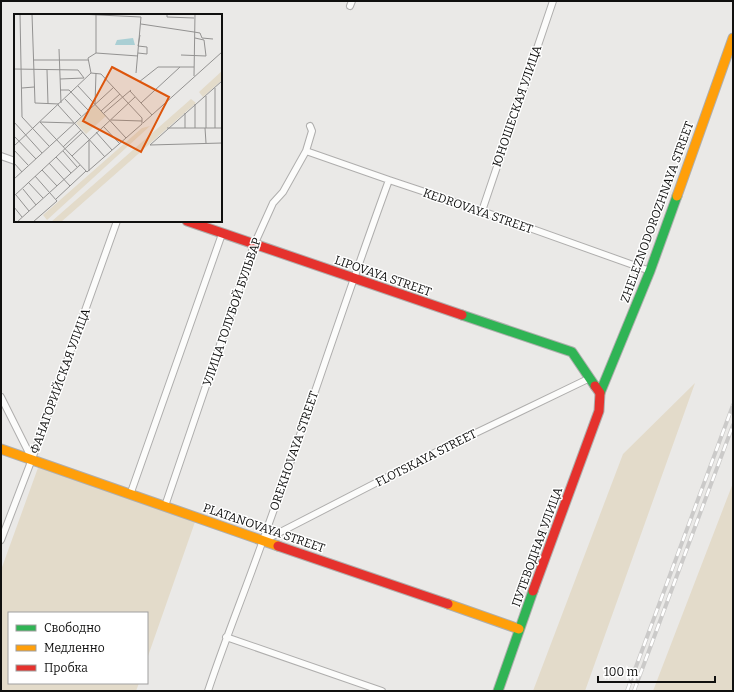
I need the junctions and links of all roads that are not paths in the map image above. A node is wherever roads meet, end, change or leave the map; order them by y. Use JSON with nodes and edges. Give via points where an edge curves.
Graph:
{"nodes":[{"id":1,"x":553,"y":1,"type":"edge"},
{"id":2,"x":733,"y":38,"type":"edge"},
{"id":3,"x":310,"y":126,"type":"dead end"},
{"id":4,"x":306,"y":151,"type":"junction"},
{"id":5,"x":1,"y":156,"type":"edge"},
{"id":6,"x":14,"y":161,"type":"edge"},
{"id":7,"x":389,"y":180,"type":"junction"},
{"id":8,"x":482,"y":211,"type":"junction"},
{"id":9,"x":117,"y":222,"type":"edge"},
{"id":10,"x":190,"y":222,"type":"edge"},
{"id":11,"x":222,"y":234,"type":"junction"},
{"id":12,"x":254,"y":244,"type":"junction"},
{"id":13,"x":650,"y":272,"type":"junction"},
{"id":14,"x":353,"y":278,"type":"junction"},
{"id":15,"x":590,"y":378,"type":"junction"},
{"id":16,"x":600,"y":393,"type":"junction"},
{"id":17,"x":1,"y":397,"type":"edge"},
{"id":18,"x":599,"y":411,"type":"joint"},
{"id":19,"x":1,"y":449,"type":"edge"},
{"id":20,"x":32,"y":459,"type":"junction"},
{"id":21,"x":130,"y":495,"type":"junction"},
{"id":22,"x":165,"y":506,"type":"junction"},
{"id":23,"x":1,"y":540,"type":"edge"},
{"id":24,"x":263,"y":541,"type":"junction"},
{"id":25,"x":519,"y":629,"type":"junction"},
{"id":26,"x":226,"y":637,"type":"junction"},
{"id":27,"x":208,"y":691,"type":"edge"},
{"id":28,"x":382,"y":691,"type":"edge"},
{"id":29,"x":498,"y":691,"type":"edge"}],
"edges":[{"from":1,"to":8,"type":"street","name":"ЮНОШЕСКАЯ УЛИЦА"},
{"from":2,"to":13,"type":"street","name":"ZHELEZNODOROZHNAYA STREET"},
{"from":3,"to":4,"type":"street","name":"УЛИЦА ГОЛУБОЙ БУЛЬВАР","via":[[312,131]]},
{"from":4,"to":7,"type":"street","name":"KEDROVAYA STREET"},
{"from":4,"to":12,"type":"street","name":"УЛИЦА ГОЛУБОЙ БУЛЬВАР","via":[[283,192],[273,203]]},
{"from":5,"to":6,"type":"street"},
{"from":7,"to":8,"type":"street","name":"KEDROVAYA STREET"},
{"from":7,"to":14,"type":"street","name":"OREKHOVAYA STREET"},
{"from":8,"to":13,"type":"street","name":"KEDROVAYA STREET"},
{"from":9,"to":20,"type":"street","name":"ФАНАГОРИЙСКАЯ УЛИЦА"},
{"from":10,"to":11,"type":"street","name":"LIPOVAYA STREET"},
{"from":11,"to":12,"type":"street","name":"LIPOVAYA STREET"},
{"from":11,"to":21,"type":"street"},
{"from":12,"to":14,"type":"street","name":"LIPOVAYA STREET"},
{"from":12,"to":22,"type":"street","name":"УЛИЦА ГОЛУБОЙ БУЛЬВАР"},
{"from":13,"to":16,"type":"street","name":"ZHELEZNODOROZHNAYA STREET"},
{"from":14,"to":15,"type":"street","name":"LIPOVAYA STREET","via":[[572,352]]},
{"from":14,"to":24,"type":"street","name":"OREKHOVAYA STREET"},
{"from":15,"to":16,"type":"street"},
{"from":15,"to":24,"type":"street","name":"FLOTSKAYA STREET","via":[[430,455]]},
{"from":16,"to":18,"type":"street","name":"ZHELEZNODOROZHNAYA STREET"},
{"from":17,"to":20,"type":"street"},
{"from":18,"to":25,"type":"street","name":"ПУТЕВОДНАЯ УЛИЦА"},
{"from":19,"to":20,"type":"street","name":"PLATANOVAYA STREET"},
{"from":20,"to":21,"type":"street","name":"PLATANOVAYA STREET"},
{"from":20,"to":23,"type":"street","name":"ФАНАГОРИЙСКАЯ УЛИЦА"},
{"from":21,"to":22,"type":"street","name":"PLATANOVAYA STREET"},
{"from":22,"to":24,"type":"street","name":"PLATANOVAYA STREET"},
{"from":24,"to":25,"type":"street","name":"PLATANOVAYA STREET"},
{"from":24,"to":26,"type":"street","name":"OREKHOVAYA STREET"},
{"from":25,"to":29,"type":"street","name":"ПУТЕВОДНАЯ УЛИЦА"},
{"from":26,"to":27,"type":"street","name":"OREKHOVAYA STREET"},
{"from":26,"to":28,"type":"street"}]}
